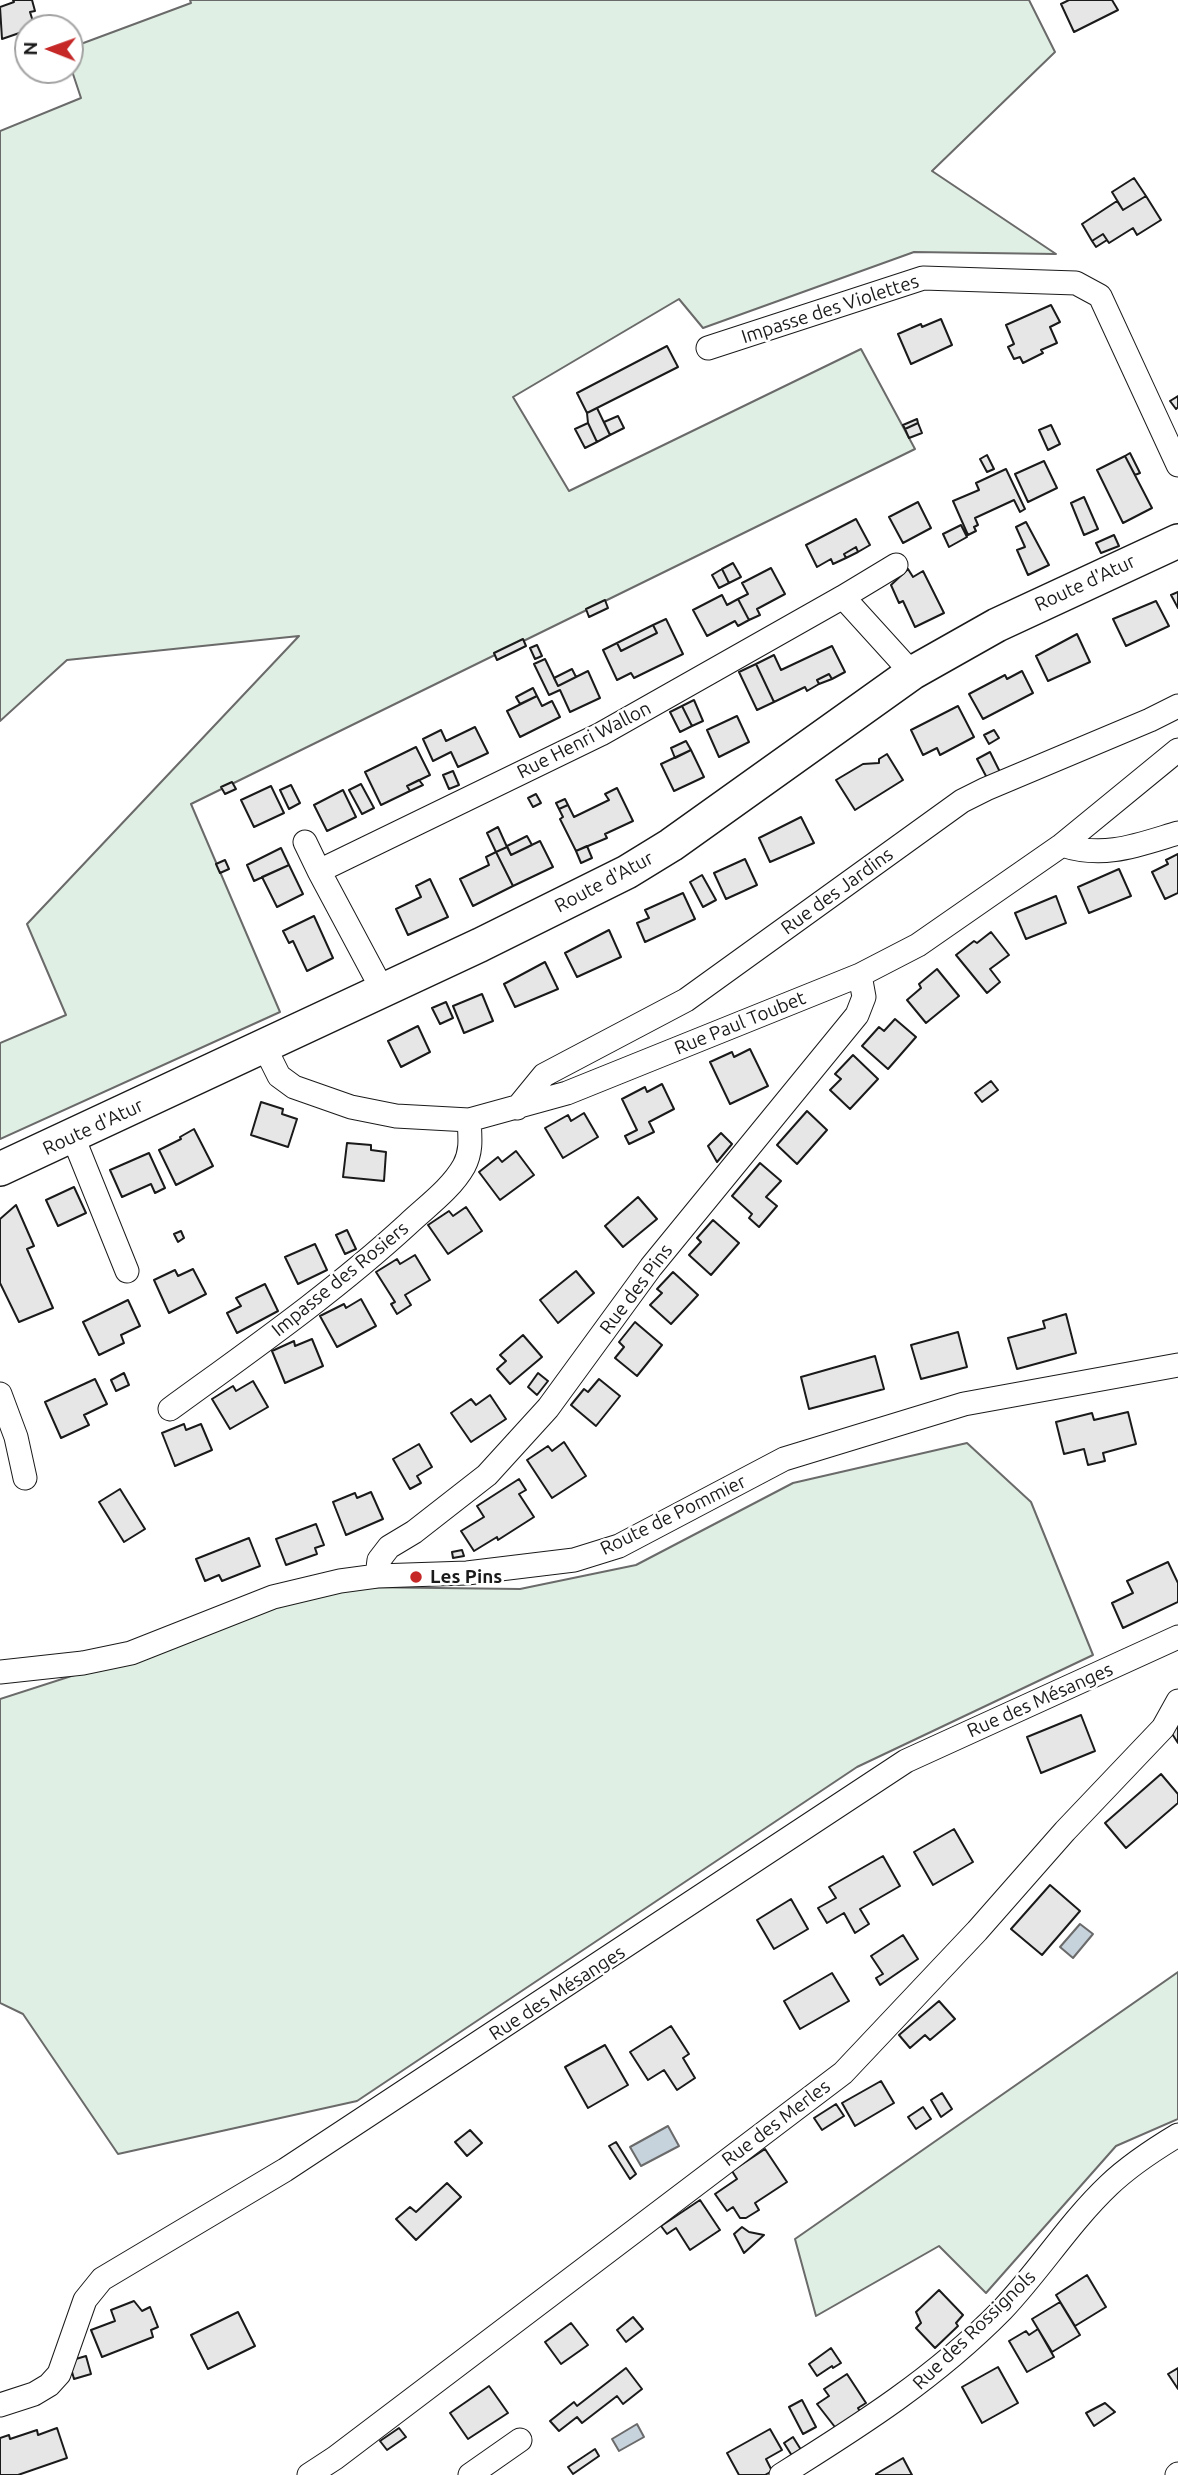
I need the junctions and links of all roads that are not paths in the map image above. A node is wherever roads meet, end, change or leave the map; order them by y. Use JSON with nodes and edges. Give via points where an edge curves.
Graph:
{"nodes":[{"id":1,"x":708,"y":348,"type":"dead end"},
{"id":2,"x":1178,"y":465,"type":"edge"},
{"id":3,"x":1178,"y":541,"type":"edge"},
{"id":4,"x":896,"y":565,"type":"dead end"},
{"id":5,"x":844,"y":597,"type":"junction"},
{"id":6,"x":912,"y":673,"type":"junction"},
{"id":7,"x":1178,"y":706,"type":"edge"},
{"id":8,"x":1178,"y":750,"type":"edge"},
{"id":9,"x":1178,"y":833,"type":"edge"},
{"id":10,"x":305,"y":842,"type":"dead end"},
{"id":11,"x":1062,"y":845,"type":"junction"},
{"id":12,"x":319,"y":871,"type":"junction"},
{"id":13,"x":860,"y":975,"type":"junction"},
{"id":14,"x":382,"y":989,"type":"junction"},
{"id":15,"x":264,"y":1046,"type":"junction"},
{"id":16,"x":517,"y":1108,"type":"junction"},
{"id":17,"x":470,"y":1120,"type":"junction"},
{"id":18,"x":72,"y":1136,"type":"junction"},
{"id":19,"x":0,"y":1170,"type":"edge"},
{"id":20,"x":127,"y":1271,"type":"dead end"},
{"id":21,"x":1178,"y":1364,"type":"edge"},
{"id":22,"x":0,"y":1394,"type":"edge"},
{"id":23,"x":170,"y":1409,"type":"dead end"},
{"id":24,"x":25,"y":1478,"type":"dead end"},
{"id":25,"x":377,"y":1576,"type":"junction"},
{"id":26,"x":1176,"y":1643,"type":"edge"},
{"id":27,"x":0,"y":1672,"type":"edge"},
{"id":28,"x":1178,"y":1701,"type":"edge"},
{"id":29,"x":1178,"y":2136,"type":"edge"},
{"id":30,"x":0,"y":2405,"type":"edge"},
{"id":31,"x":520,"y":2440,"type":"dead end"},
{"id":32,"x":309,"y":2475,"type":"edge"},
{"id":33,"x":470,"y":2475,"type":"edge"},
{"id":34,"x":781,"y":2475,"type":"edge"}],
"edges":[{"from":1,"to":2,"type":"street","name":"Impasse des Violettes","via":[[923,278],[1076,283],[1100,296]]},
{"from":3,"to":6,"type":"main road","name":"Route d'Atur","via":[[1008,619]]},
{"from":4,"to":5,"type":"street","name":"Rue Henri Wallon"},
{"from":5,"to":6,"type":"street"},
{"from":5,"to":12,"type":"street","name":"Rue Henri Wallon","via":[[601,734]]},
{"from":6,"to":14,"type":"main road","name":"Route d'Atur","via":[[671,845],[626,872]]},
{"from":7,"to":16,"type":"street","name":"Rue des Jardins","via":[[962,801],[686,1000],[544,1075]]},
{"from":8,"to":11,"type":"street","name":"Rue Paul Toubet"},
{"from":9,"to":11,"type":"street","via":[[1108,852],[1081,852]]},
{"from":10,"to":12,"type":"street"},
{"from":11,"to":13,"type":"street","name":"Rue Paul Toubet","via":[[918,945]]},
{"from":12,"to":14,"type":"street"},
{"from":13,"to":16,"type":"street","name":"Rue Paul Toubet","via":[[567,1093]]},
{"from":13,"to":25,"type":"street","name":"Rue des Pins","via":[[864,997],[857,1015],[651,1267],[548,1408],[487,1475],[389,1547],[379,1560]]},
{"from":14,"to":15,"type":"main road","name":"Route d'Atur"},
{"from":15,"to":17,"type":"street","name":"Rue Paul Toubet","via":[[279,1076],[321,1098],[396,1116]]},
{"from":15,"to":18,"type":"main road","name":"Route d'Atur"},
{"from":16,"to":17,"type":"street","name":"Rue Paul Toubet"},
{"from":17,"to":23,"type":"street","name":"Impasse des Rosiers","via":[[471,1150],[463,1168],[434,1200],[293,1320]]},
{"from":18,"to":19,"type":"main road","name":"Route d'Atur"},
{"from":18,"to":20,"type":"street"},
{"from":21,"to":25,"type":"street","name":"Route de Pommier","via":[[964,1404],[784,1459],[619,1546],[574,1560],[467,1573]]},
{"from":22,"to":24,"type":"street"},
{"from":25,"to":27,"type":"street","name":"Route de Pommier","via":[[273,1597],[131,1653]]},
{"from":26,"to":30,"type":"street","name":"Rue des Mésanges","via":[[906,1760],[285,2170],[102,2279],[85,2300],[59,2374],[34,2394]]},
{"from":28,"to":32,"type":"street","name":"Rue des Merles","via":[[1163,1728],[843,2073]]},
{"from":29,"to":34,"type":"street","name":"Rue des Rossignols","via":[[1136,2161],[1108,2186],[1030,2280],[908,2393]]},
{"from":31,"to":33,"type":"street"}]}
